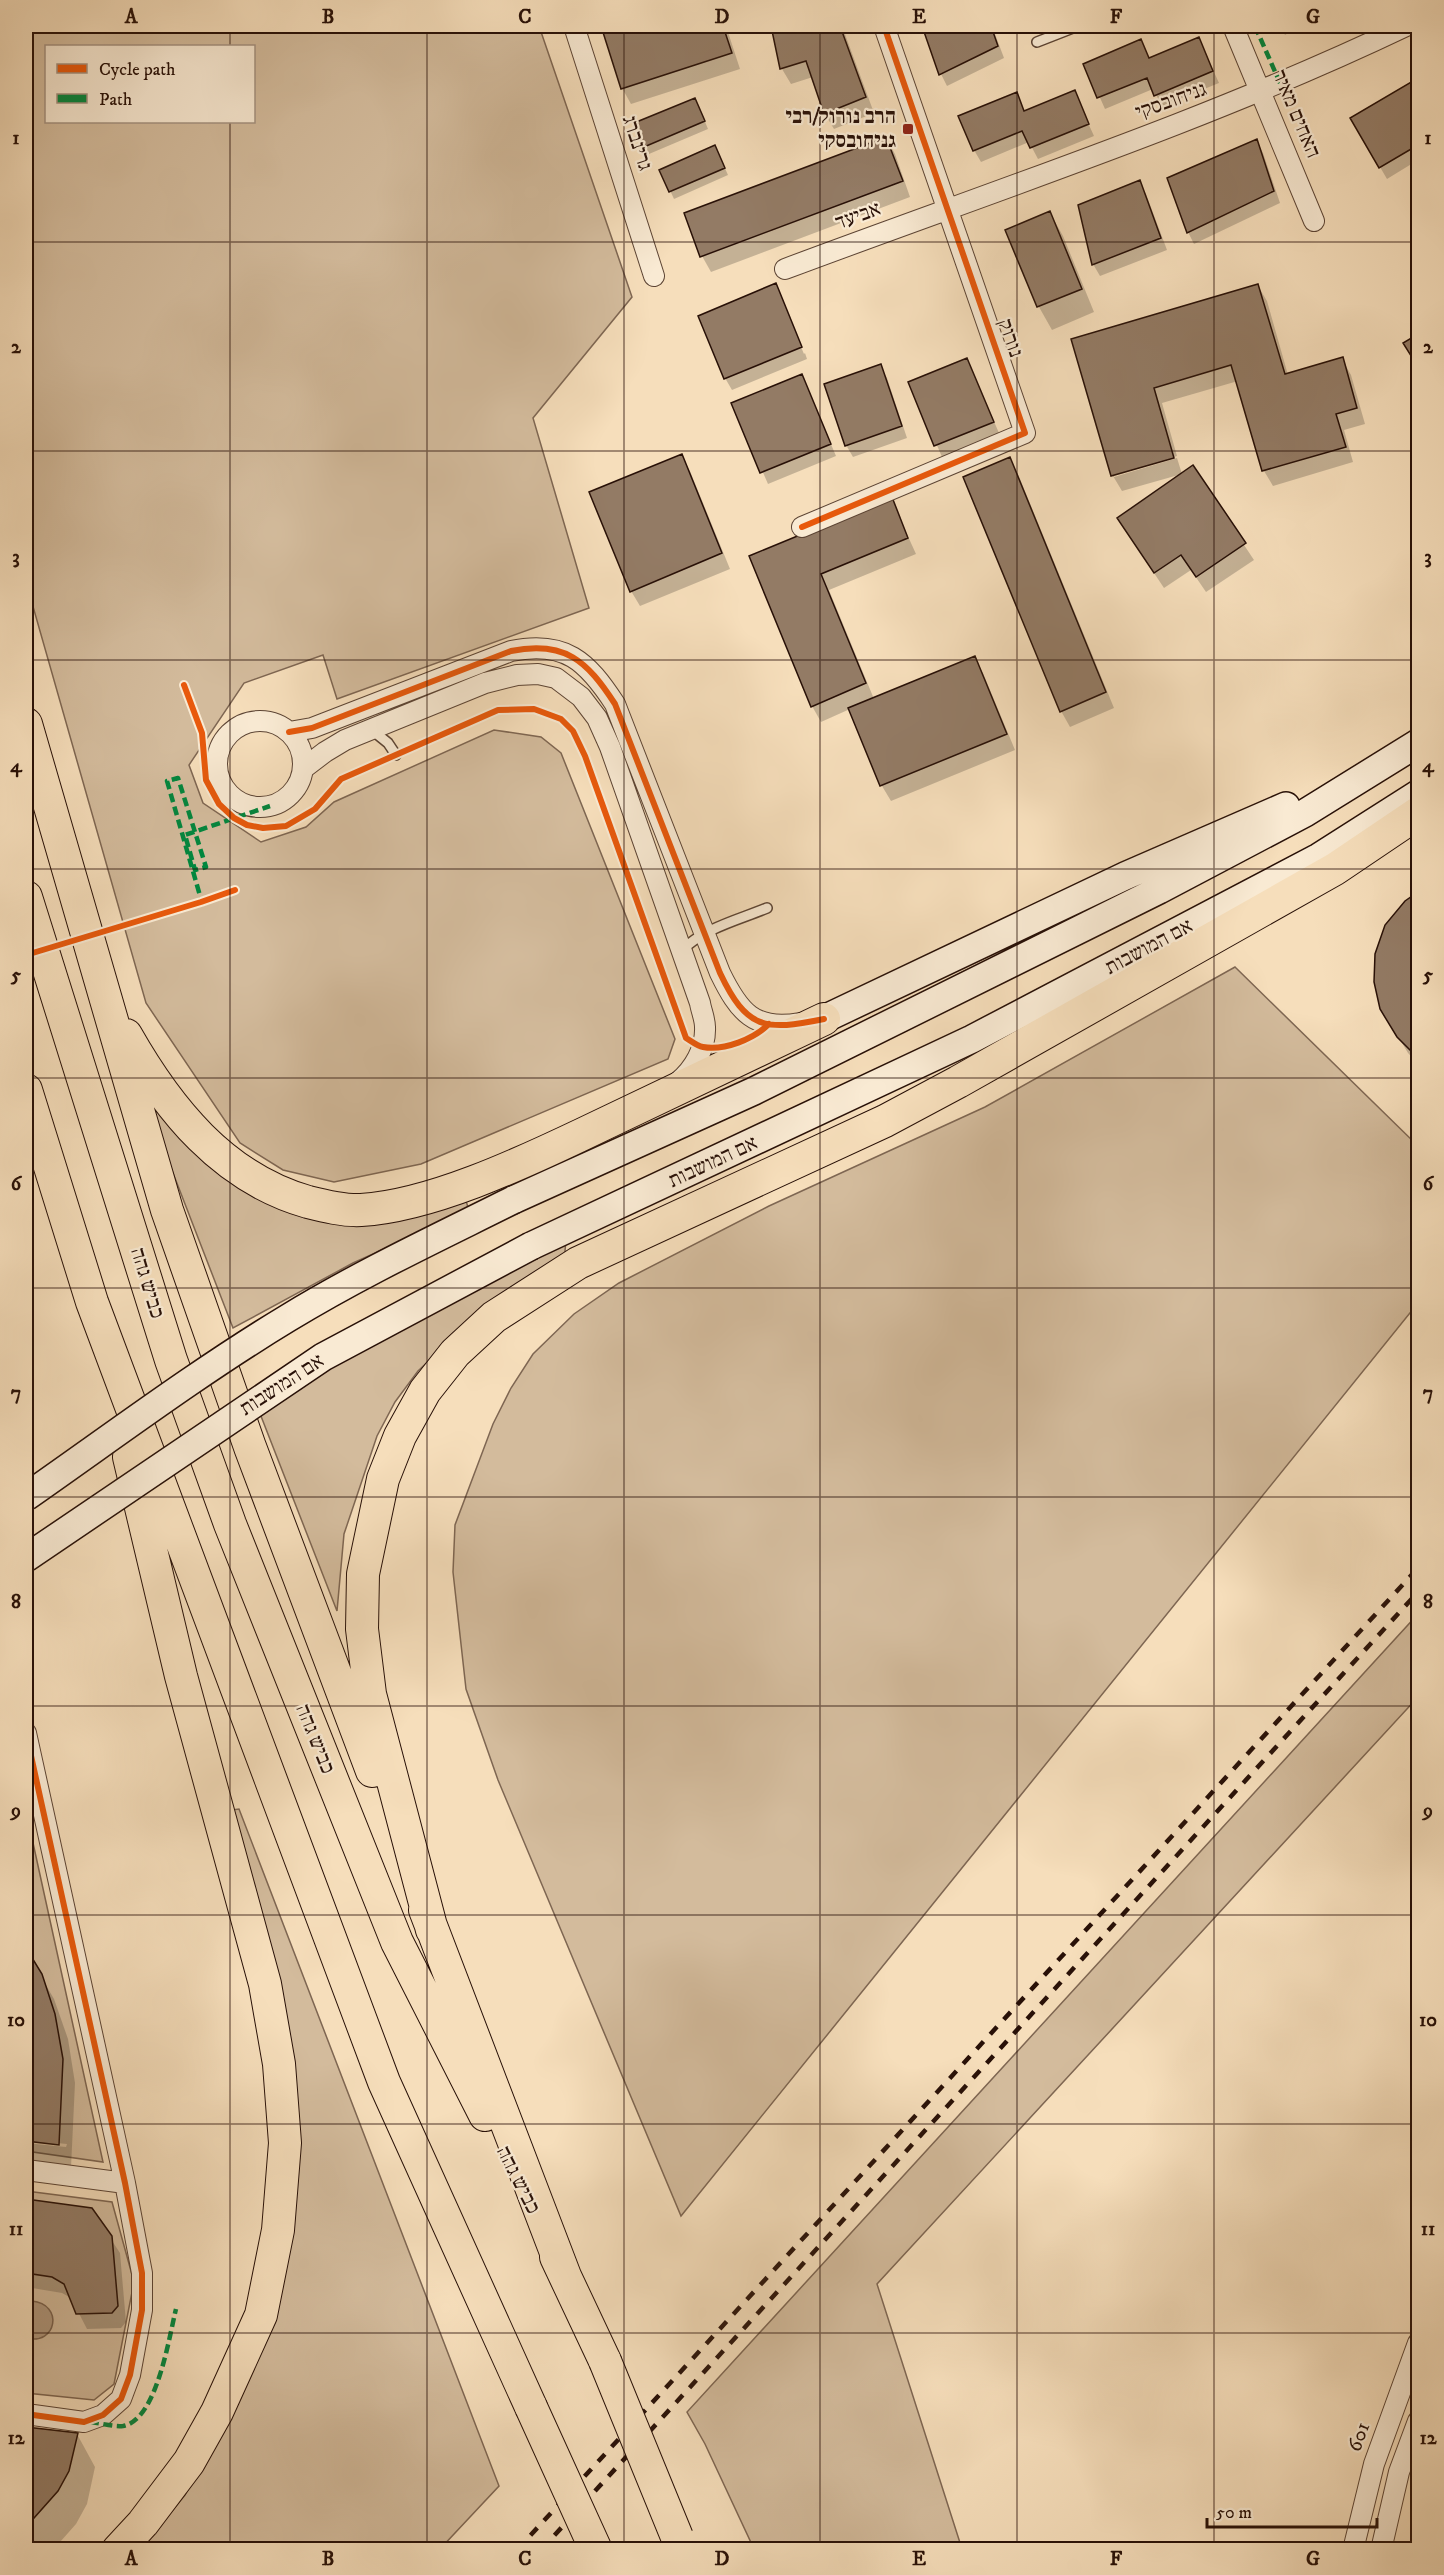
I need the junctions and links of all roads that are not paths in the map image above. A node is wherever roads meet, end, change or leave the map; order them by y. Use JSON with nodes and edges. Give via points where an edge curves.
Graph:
{"nodes":[{"id":1,"x":574,"y":26,"type":"edge"},
{"id":2,"x":884,"y":26,"type":"edge"},
{"id":3,"x":1078,"y":26,"type":"edge"},
{"id":4,"x":1233,"y":26,"type":"edge"},
{"id":5,"x":1406,"y":26,"type":"edge"},
{"id":6,"x":1037,"y":42,"type":"dead end"},
{"id":7,"x":1261,"y":92,"type":"junction"},
{"id":8,"x":948,"y":208,"type":"junction"},
{"id":9,"x":1314,"y":221,"type":"dead end"},
{"id":10,"x":785,"y":269,"type":"dead end"},
{"id":11,"x":654,"y":276,"type":"dead end"},
{"id":12,"x":802,"y":527,"type":"dead end"},
{"id":13,"x":26,"y":724,"type":"edge"},
{"id":14,"x":370,"y":729,"type":"junction"},
{"id":15,"x":289,"y":732,"type":"junction"},
{"id":16,"x":1419,"y":743,"type":"edge"},
{"id":17,"x":396,"y":755,"type":"dead end"},
{"id":18,"x":303,"y":768,"type":"junction"},
{"id":19,"x":1363,"y":777,"type":"junction"},
{"id":20,"x":1419,"y":794,"type":"edge"},
{"id":21,"x":1419,"y":813,"type":"edge"},
{"id":22,"x":26,"y":897,"type":"edge"},
{"id":23,"x":767,"y":908,"type":"dead end"},
{"id":24,"x":705,"y":933,"type":"junction"},
{"id":25,"x":681,"y":951,"type":"junction"},
{"id":26,"x":108,"y":1003,"type":"junction"},
{"id":27,"x":824,"y":1018,"type":"junction"},
{"id":28,"x":26,"y":1090,"type":"edge"},
{"id":29,"x":656,"y":1099,"type":"junction"},
{"id":30,"x":92,"y":1302,"type":"junction"},
{"id":31,"x":26,"y":1497,"type":"edge"},
{"id":32,"x":26,"y":1558,"type":"edge"},
{"id":33,"x":26,"y":1733,"type":"edge"},
{"id":34,"x":432,"y":1930,"type":"junction"},
{"id":35,"x":26,"y":2169,"type":"edge"},
{"id":36,"x":125,"y":2183,"type":"junction"},
{"id":37,"x":565,"y":2276,"type":"junction"},
{"id":38,"x":1419,"y":2343,"type":"edge"},
{"id":39,"x":26,"y":2414,"type":"edge"},
{"id":40,"x":1419,"y":2421,"type":"edge"},
{"id":41,"x":680,"y":2543,"type":"edge"},
{"id":42,"x":1382,"y":2548,"type":"edge"},
{"id":43,"x":118,"y":2550,"type":"edge"},
{"id":44,"x":596,"y":2550,"type":"edge"},
{"id":45,"x":1353,"y":2550,"type":"edge"}],
"edges":[{"from":1,"to":11,"type":"street","name":"גרינברג"},
{"from":2,"to":8,"type":"street","name":"נורוק"},
{"from":3,"to":6,"type":"lane"},
{"from":4,"to":7,"type":"street","name":"האחים מאיר"},
{"from":5,"to":7,"type":"street","name":"גניחובסקי"},
{"from":7,"to":8,"type":"street","name":"גניחובסקי"},
{"from":7,"to":9,"type":"street","name":"האחים מאיר"},
{"from":8,"to":10,"type":"street","name":"אביעד"},
{"from":8,"to":12,"type":"street","name":"נורוק","via":[[1025,433]]},
{"from":13,"to":26,"type":"highway"},
{"from":14,"to":17,"type":"lane"},
{"from":14,"to":18,"type":"street"},
{"from":14,"to":25,"type":"street","via":[[485,683],[517,675],[538,674],[569,686],[597,718],[610,747]]},
{"from":15,"to":18,"type":"street","via":[[300,748]]},
{"from":15,"to":18,"type":"street","via":[[265,721],[251,722],[228,735],[220,747],[218,773],[223,786],[243,804],[276,804],[293,793]]},
{"from":15,"to":24,"type":"street","via":[[312,728],[511,651],[533,646],[575,658],[590,669],[615,704]]},
{"from":16,"to":19,"type":"main road"},
{"from":19,"to":27,"type":"main road","via":[[1227,830]]},
{"from":19,"to":31,"type":"main road","bridge":true,"via":[[1305,813],[981,980],[754,1091],[513,1200],[354,1281],[287,1319]]},
{"from":20,"to":32,"type":"main road","name":"אם המושבות","bridge":true,"via":[[1319,857],[993,1028],[531,1246],[322,1358]]},
{"from":21,"to":34,"type":"highway","via":[[1335,869],[968,1077],[885,1121],[578,1263],[495,1317],[455,1353],[425,1391],[400,1436],[383,1479],[363,1574],[362,1629],[370,1694]]},
{"from":22,"to":37,"type":"highway","name":"כביש גהה","via":[[171,1360],[230,1524],[397,1942]]},
{"from":23,"to":24,"type":"lane"},
{"from":24,"to":25,"type":"lane"},
{"from":24,"to":27,"type":"street","via":[[727,987],[748,1015],[776,1026]]},
{"from":25,"to":29,"type":"street","via":[[705,1027],[696,1062]]},
{"from":26,"to":29,"type":"highway","via":[[141,1061],[225,1161],[253,1180],[323,1206],[360,1210],[399,1204],[462,1185],[541,1154]]},
{"from":26,"to":34,"type":"highway","via":[[167,1210],[250,1447]]},
{"from":27,"to":29,"type":"highway"},
{"from":28,"to":30,"type":"highway"},
{"from":30,"to":43,"type":"highway","via":[[181,1676],[266,1984],[279,2064],[285,2143],[278,2230],[261,2315],[217,2412],[189,2462]]},
{"from":30,"to":44,"type":"highway","bridge":true,"via":[[384,2082]]},
{"from":33,"to":36,"type":"street"},
{"from":34,"to":37,"type":"highway"},
{"from":35,"to":36,"type":"street"},
{"from":36,"to":39,"type":"street","via":[[142,2272],[142,2310],[130,2375],[121,2399],[103,2415],[84,2422]]},
{"from":37,"to":41,"type":"highway","name":"כביש גהה","bridge":true,"via":[[605,2361]]},
{"from":38,"to":45,"type":"street","name":"601","via":[[1374,2464]]},
{"from":40,"to":42,"type":"street","via":[[1399,2472]]}]}
